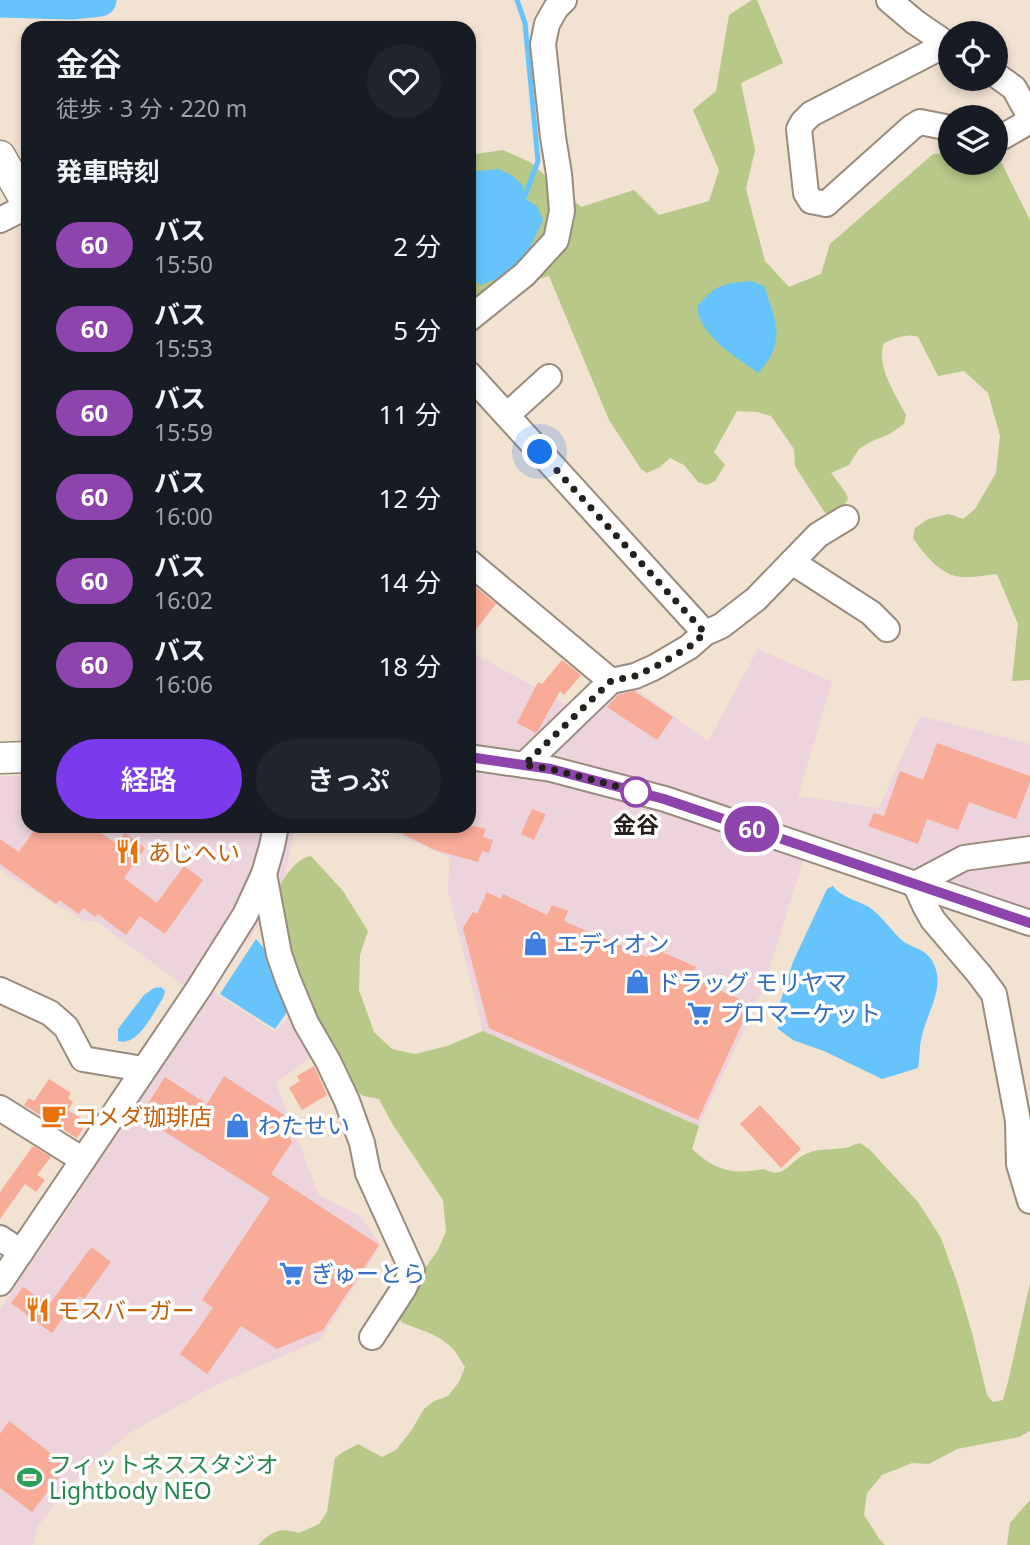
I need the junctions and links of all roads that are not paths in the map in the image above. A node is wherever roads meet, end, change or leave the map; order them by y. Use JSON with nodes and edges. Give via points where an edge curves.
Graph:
{"nodes":[{"id":1,"x":564,"y":0,"type":"edge"},
{"id":2,"x":889,"y":0,"type":"edge"},
{"id":3,"x":938,"y":38,"type":"edge"},
{"id":4,"x":938,"y":50,"type":"edge"},
{"id":5,"x":1008,"y":84,"type":"edge"},
{"id":6,"x":1030,"y":119,"type":"edge"},
{"id":7,"x":938,"y":126,"type":"edge"},
{"id":8,"x":1008,"y":133,"type":"edge"},
{"id":9,"x":0,"y":156,"type":"edge"},
{"id":10,"x":21,"y":193,"type":"edge"},
{"id":11,"x":21,"y":209,"type":"edge"},
{"id":12,"x":0,"y":220,"type":"edge"},
{"id":13,"x":476,"y":313,"type":"edge"},
{"id":14,"x":549,"y":377,"type":"dead end"},
{"id":15,"x":476,"y":382,"type":"edge"},
{"id":16,"x":507,"y":415,"type":"junction"},
{"id":17,"x":846,"y":517,"type":"dead end"},
{"id":18,"x":792,"y":562,"type":"junction"},
{"id":19,"x":476,"y":568,"type":"edge"},
{"id":20,"x":887,"y":629,"type":"dead end"},
{"id":21,"x":705,"y":633,"type":"junction"},
{"id":22,"x":611,"y":681,"type":"junction"},
{"id":23,"x":21,"y":757,"type":"edge"},
{"id":24,"x":0,"y":758,"type":"edge"},
{"id":25,"x":476,"y":758,"type":"edge"},
{"id":26,"x":524,"y":765,"type":"junction"},
{"id":27,"x":275,"y":833,"type":"edge"},
{"id":28,"x":1030,"y":849,"type":"edge"},
{"id":29,"x":264,"y":874,"type":"junction"},
{"id":30,"x":915,"y":884,"type":"junction"},
{"id":31,"x":1030,"y":923,"type":"edge"},
{"id":32,"x":0,"y":990,"type":"edge"},
{"id":33,"x":143,"y":1069,"type":"junction"},
{"id":34,"x":0,"y":1108,"type":"edge"},
{"id":35,"x":83,"y":1160,"type":"junction"},
{"id":36,"x":1030,"y":1201,"type":"edge"},
{"id":37,"x":0,"y":1238,"type":"edge"},
{"id":38,"x":21,"y":1252,"type":"junction"},
{"id":39,"x":0,"y":1283,"type":"edge"},
{"id":40,"x":372,"y":1337,"type":"dead end"}],
"edges":[{"from":1,"to":13,"type":"street","via":[[547,24],[543,44],[562,211],[555,240],[525,274]]},
{"from":2,"to":3,"type":"street"},
{"from":4,"to":7,"type":"street","via":[[803,122],[799,129],[806,193],[811,201],[826,204],[912,127],[920,122]]},
{"from":5,"to":6,"type":"street"},
{"from":6,"to":8,"type":"street"},
{"from":9,"to":10,"type":"main road"},
{"from":11,"to":12,"type":"street"},
{"from":14,"to":16,"type":"street"},
{"from":15,"to":16,"type":"street"},
{"from":16,"to":21,"type":"street"},
{"from":17,"to":18,"type":"street"},
{"from":18,"to":20,"type":"street","via":[[871,612]]},
{"from":18,"to":21,"type":"street","via":[[756,599]]},
{"from":19,"to":22,"type":"street"},
{"from":21,"to":22,"type":"street","via":[[655,667]]},
{"from":22,"to":26,"type":"street"},
{"from":23,"to":24,"type":"main road"},
{"from":25,"to":26,"type":"street"},
{"from":26,"to":30,"type":"street","via":[[664,799]]},
{"from":27,"to":29,"type":"street"},
{"from":28,"to":30,"type":"street","via":[[964,858]]},
{"from":29,"to":33,"type":"street","via":[[245,915]]},
{"from":29,"to":40,"type":"street","via":[[288,980],[347,1101],[368,1173],[412,1270]]},
{"from":30,"to":31,"type":"street"},
{"from":30,"to":36,"type":"street","via":[[933,920],[994,994],[1018,1121],[1019,1164]]},
{"from":32,"to":33,"type":"street","via":[[50,1013],[66,1027],[83,1059]]},
{"from":33,"to":35,"type":"street"},
{"from":34,"to":35,"type":"street"},
{"from":35,"to":38,"type":"street"},
{"from":37,"to":38,"type":"street"},
{"from":38,"to":39,"type":"street"}]}
